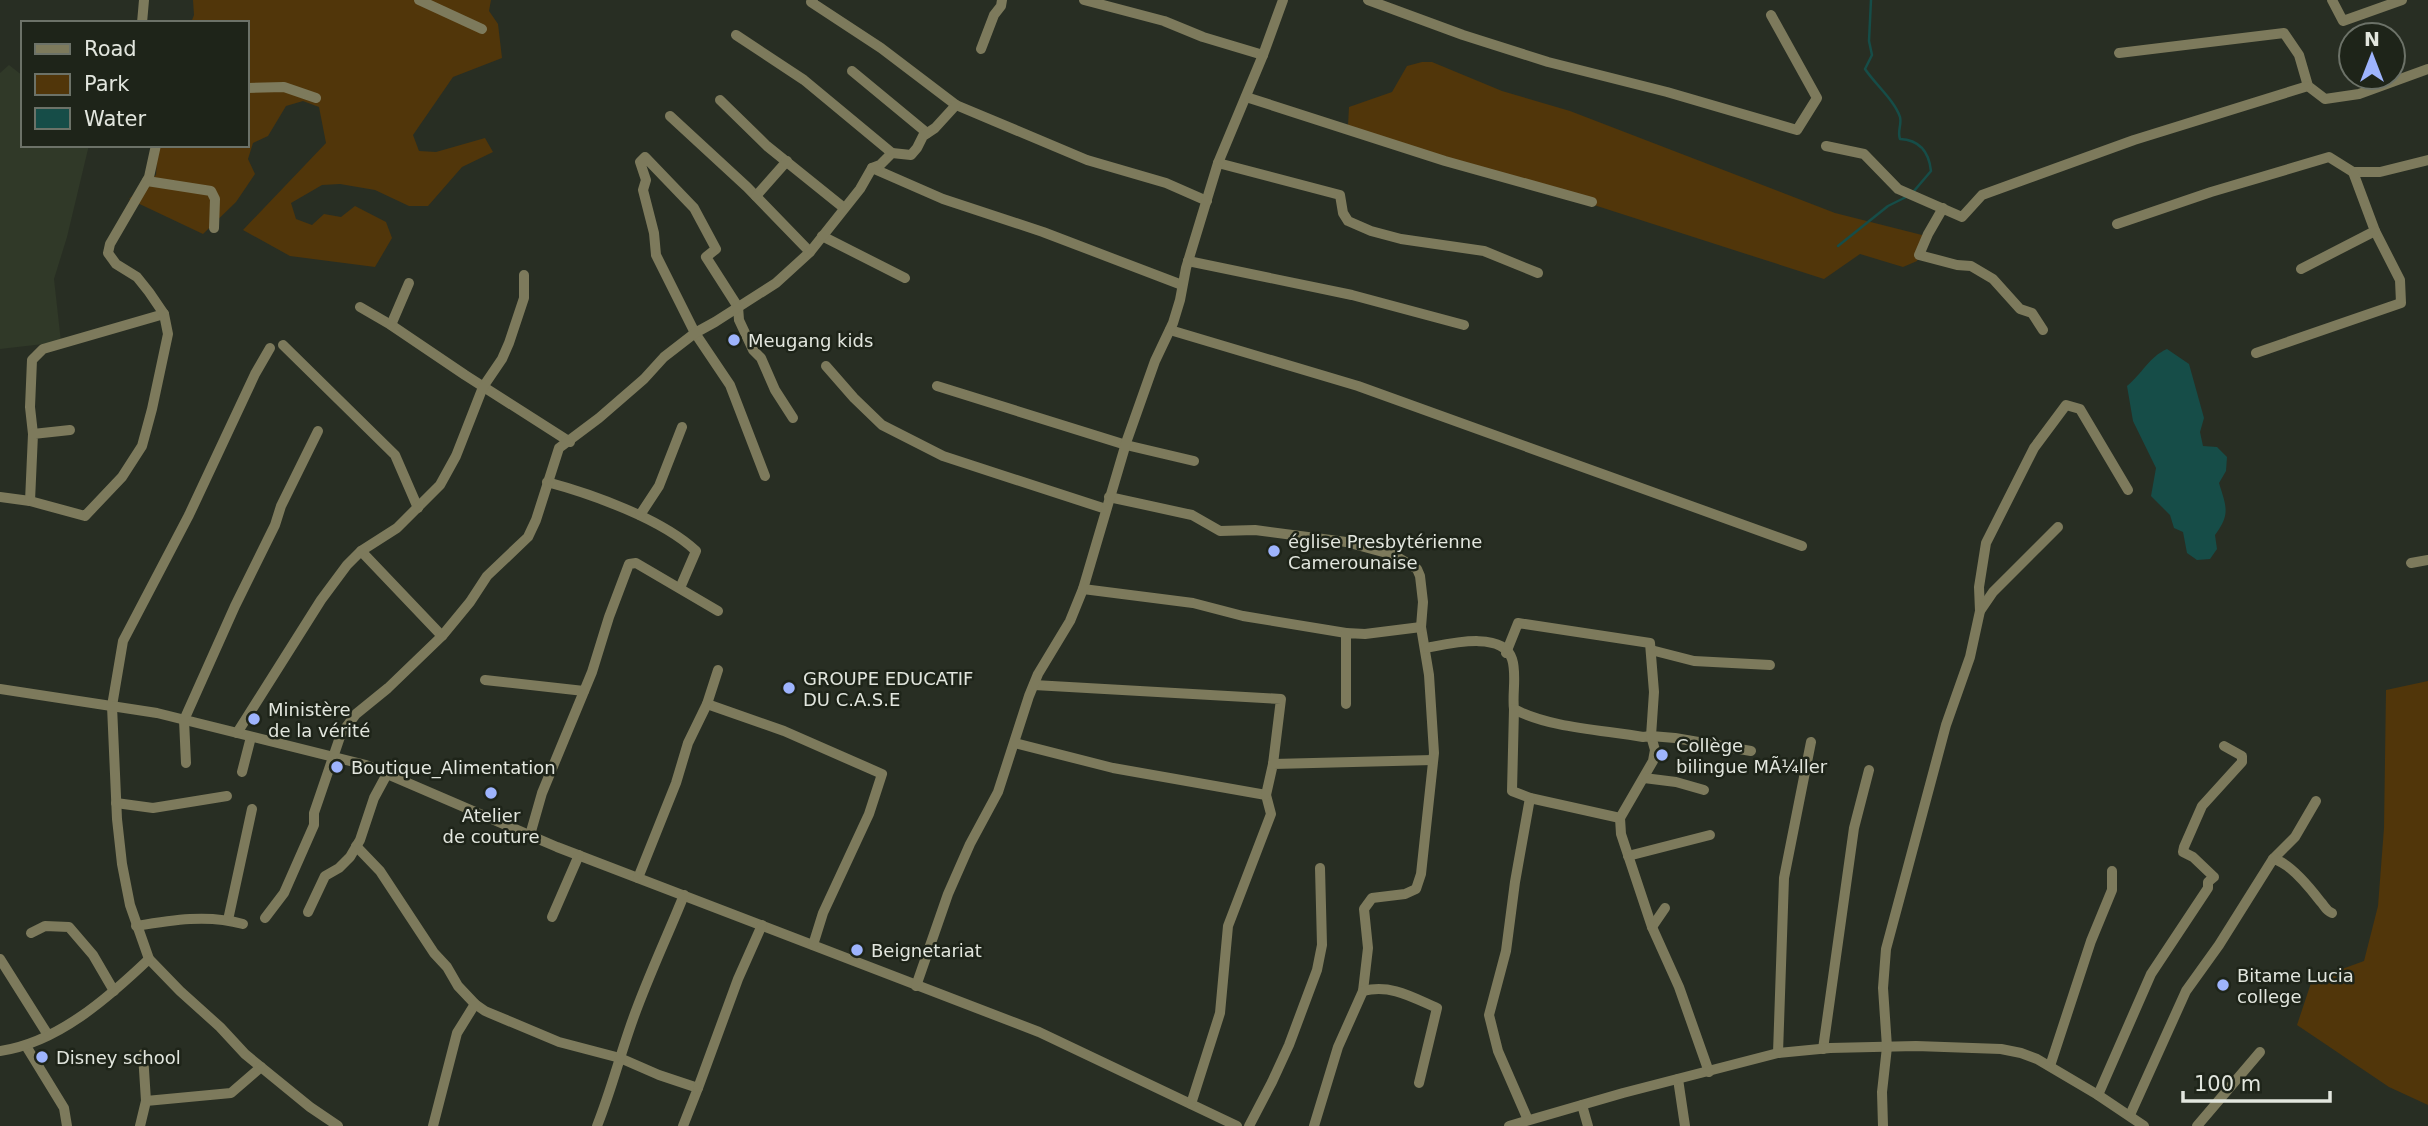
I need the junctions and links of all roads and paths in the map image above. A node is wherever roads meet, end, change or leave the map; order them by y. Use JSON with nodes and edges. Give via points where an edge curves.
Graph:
{"nodes":[{"id":1,"x":144,"y":0,"type":"edge"},
{"id":2,"x":419,"y":0,"type":"edge"},
{"id":3,"x":813,"y":0,"type":"edge"},
{"id":4,"x":1002,"y":0,"type":"edge"},
{"id":5,"x":1084,"y":0,"type":"edge"},
{"id":6,"x":1283,"y":0,"type":"edge"},
{"id":7,"x":1368,"y":0,"type":"edge"},
{"id":8,"x":2332,"y":0,"type":"edge"},
{"id":9,"x":2402,"y":0,"type":"edge"},
{"id":10,"x":1771,"y":15,"type":"dead end"},
{"id":11,"x":142,"y":21,"type":"edge"},
{"id":12,"x":482,"y":29,"type":"dead end"},
{"id":13,"x":736,"y":35,"type":"dead end"},
{"id":14,"x":981,"y":49,"type":"dead end"},
{"id":15,"x":2119,"y":53,"type":"dead end"},
{"id":16,"x":1264,"y":55,"type":"junction"},
{"id":17,"x":2428,"y":69,"type":"edge"},
{"id":18,"x":852,"y":71,"type":"dead end"},
{"id":19,"x":2308,"y":86,"type":"junction"},
{"id":20,"x":248,"y":88,"type":"edge"},
{"id":21,"x":1246,"y":97,"type":"junction"},
{"id":22,"x":316,"y":98,"type":"dead end"},
{"id":23,"x":720,"y":100,"type":"dead end"},
{"id":24,"x":956,"y":105,"type":"junction"},
{"id":25,"x":670,"y":116,"type":"dead end"},
{"id":26,"x":927,"y":133,"type":"junction"},
{"id":27,"x":1826,"y":146,"type":"dead end"},
{"id":28,"x":156,"y":147,"type":"edge"},
{"id":29,"x":892,"y":153,"type":"junction"},
{"id":30,"x":2428,"y":160,"type":"edge"},
{"id":31,"x":787,"y":161,"type":"junction"},
{"id":32,"x":1218,"y":163,"type":"junction"},
{"id":33,"x":872,"y":168,"type":"junction"},
{"id":34,"x":2353,"y":173,"type":"junction"},
{"id":35,"x":147,"y":181,"type":"junction"},
{"id":36,"x":756,"y":196,"type":"junction"},
{"id":37,"x":1207,"y":201,"type":"junction"},
{"id":38,"x":1592,"y":202,"type":"dead end"},
{"id":39,"x":844,"y":208,"type":"junction"},
{"id":40,"x":1942,"y":208,"type":"junction"},
{"id":41,"x":2117,"y":224,"type":"dead end"},
{"id":42,"x":214,"y":228,"type":"dead end"},
{"id":43,"x":2375,"y":231,"type":"junction"},
{"id":44,"x":822,"y":236,"type":"junction"},
{"id":45,"x":810,"y":251,"type":"junction"},
{"id":46,"x":1188,"y":261,"type":"junction"},
{"id":47,"x":2301,"y":269,"type":"dead end"},
{"id":48,"x":1538,"y":273,"type":"dead end"},
{"id":49,"x":524,"y":275,"type":"dead end"},
{"id":50,"x":905,"y":278,"type":"dead end"},
{"id":51,"x":409,"y":283,"type":"dead end"},
{"id":52,"x":1182,"y":285,"type":"junction"},
{"id":53,"x":360,"y":307,"type":"dead end"},
{"id":54,"x":738,"y":307,"type":"junction"},
{"id":55,"x":164,"y":314,"type":"junction"},
{"id":56,"x":391,"y":325,"type":"junction"},
{"id":57,"x":1464,"y":325,"type":"dead end"},
{"id":58,"x":1170,"y":330,"type":"junction"},
{"id":59,"x":2043,"y":330,"type":"dead end"},
{"id":60,"x":695,"y":333,"type":"junction"},
{"id":61,"x":283,"y":345,"type":"dead end"},
{"id":62,"x":270,"y":348,"type":"dead end"},
{"id":63,"x":2256,"y":353,"type":"dead end"},
{"id":64,"x":826,"y":366,"type":"dead end"},
{"id":65,"x":483,"y":387,"type":"junction"},
{"id":66,"x":937,"y":387,"type":"dead end"},
{"id":67,"x":793,"y":418,"type":"dead end"},
{"id":68,"x":682,"y":427,"type":"dead end"},
{"id":69,"x":70,"y":430,"type":"dead end"},
{"id":70,"x":318,"y":431,"type":"dead end"},
{"id":71,"x":33,"y":433,"type":"junction"},
{"id":72,"x":569,"y":442,"type":"junction"},
{"id":73,"x":1126,"y":445,"type":"junction"},
{"id":74,"x":1194,"y":461,"type":"dead end"},
{"id":75,"x":765,"y":475,"type":"dead end"},
{"id":76,"x":547,"y":482,"type":"junction"},
{"id":77,"x":2128,"y":490,"type":"dead end"},
{"id":78,"x":0,"y":497,"type":"edge"},
{"id":79,"x":1109,"y":497,"type":"junction"},
{"id":80,"x":30,"y":501,"type":"junction"},
{"id":81,"x":418,"y":508,"type":"junction"},
{"id":82,"x":1106,"y":509,"type":"junction"},
{"id":83,"x":640,"y":515,"type":"junction"},
{"id":84,"x":2059,"y":527,"type":"dead end"},
{"id":85,"x":1802,"y":546,"type":"dead end"},
{"id":86,"x":361,"y":551,"type":"junction"},
{"id":87,"x":2428,"y":561,"type":"edge"},
{"id":88,"x":2411,"y":563,"type":"dead end"},
{"id":89,"x":680,"y":588,"type":"junction"},
{"id":90,"x":1083,"y":589,"type":"junction"},
{"id":91,"x":718,"y":611,"type":"dead end"},
{"id":92,"x":1980,"y":611,"type":"junction"},
{"id":93,"x":1421,"y":627,"type":"junction"},
{"id":94,"x":1346,"y":633,"type":"junction"},
{"id":95,"x":442,"y":636,"type":"junction"},
{"id":96,"x":1426,"y":648,"type":"junction"},
{"id":97,"x":1651,"y":650,"type":"junction"},
{"id":98,"x":1506,"y":653,"type":"junction"},
{"id":99,"x":1770,"y":666,"type":"dead end"},
{"id":100,"x":718,"y":670,"type":"dead end"},
{"id":101,"x":485,"y":680,"type":"dead end"},
{"id":102,"x":1034,"y":685,"type":"junction"},
{"id":103,"x":0,"y":689,"type":"edge"},
{"id":104,"x":584,"y":691,"type":"junction"},
{"id":105,"x":706,"y":704,"type":"junction"},
{"id":106,"x":1346,"y":704,"type":"dead end"},
{"id":107,"x":111,"y":706,"type":"junction"},
{"id":108,"x":1514,"y":709,"type":"junction"},
{"id":109,"x":184,"y":720,"type":"junction"},
{"id":110,"x":237,"y":733,"type":"junction"},
{"id":111,"x":1651,"y":736,"type":"junction"},
{"id":112,"x":251,"y":737,"type":"junction"},
{"id":113,"x":1811,"y":742,"type":"dead end"},
{"id":114,"x":1015,"y":743,"type":"junction"},
{"id":115,"x":2224,"y":746,"type":"dead end"},
{"id":116,"x":1751,"y":751,"type":"dead end"},
{"id":117,"x":332,"y":757,"type":"junction"},
{"id":118,"x":1433,"y":760,"type":"junction"},
{"id":119,"x":186,"y":763,"type":"dead end"},
{"id":120,"x":1273,"y":764,"type":"junction"},
{"id":121,"x":1869,"y":770,"type":"dead end"},
{"id":122,"x":242,"y":772,"type":"dead end"},
{"id":123,"x":387,"y":774,"type":"junction"},
{"id":124,"x":1644,"y":778,"type":"junction"},
{"id":125,"x":1704,"y":790,"type":"dead end"},
{"id":126,"x":1266,"y":795,"type":"junction"},
{"id":127,"x":227,"y":796,"type":"dead end"},
{"id":128,"x":1530,"y":798,"type":"junction"},
{"id":129,"x":2316,"y":801,"type":"dead end"},
{"id":130,"x":116,"y":803,"type":"junction"},
{"id":131,"x":252,"y":809,"type":"dead end"},
{"id":132,"x":1620,"y":818,"type":"junction"},
{"id":133,"x":530,"y":835,"type":"junction"},
{"id":134,"x":1710,"y":835,"type":"dead end"},
{"id":135,"x":356,"y":846,"type":"junction"},
{"id":136,"x":579,"y":855,"type":"junction"},
{"id":137,"x":1628,"y":856,"type":"junction"},
{"id":138,"x":2273,"y":859,"type":"junction"},
{"id":139,"x":1320,"y":869,"type":"dead end"},
{"id":140,"x":2112,"y":871,"type":"dead end"},
{"id":141,"x":638,"y":878,"type":"junction"},
{"id":142,"x":684,"y":895,"type":"junction"},
{"id":143,"x":1665,"y":908,"type":"dead end"},
{"id":144,"x":308,"y":912,"type":"dead end"},
{"id":145,"x":2332,"y":913,"type":"dead end"},
{"id":146,"x":552,"y":917,"type":"dead end"},
{"id":147,"x":265,"y":918,"type":"dead end"},
{"id":148,"x":228,"y":920,"type":"junction"},
{"id":149,"x":243,"y":924,"type":"dead end"},
{"id":150,"x":762,"y":925,"type":"junction"},
{"id":151,"x":136,"y":926,"type":"junction"},
{"id":152,"x":1652,"y":927,"type":"junction"},
{"id":153,"x":31,"y":933,"type":"dead end"},
{"id":154,"x":813,"y":945,"type":"junction"},
{"id":155,"x":0,"y":959,"type":"edge"},
{"id":156,"x":149,"y":959,"type":"junction"},
{"id":157,"x":916,"y":986,"type":"junction"},
{"id":158,"x":114,"y":991,"type":"junction"},
{"id":159,"x":1363,"y":991,"type":"junction"},
{"id":160,"x":475,"y":1004,"type":"junction"},
{"id":161,"x":48,"y":1035,"type":"junction"},
{"id":162,"x":26,"y":1046,"type":"junction"},
{"id":163,"x":1887,"y":1047,"type":"junction"},
{"id":164,"x":1823,"y":1049,"type":"junction"},
{"id":165,"x":0,"y":1051,"type":"edge"},
{"id":166,"x":2260,"y":1052,"type":"dead end"},
{"id":167,"x":1778,"y":1053,"type":"junction"},
{"id":168,"x":143,"y":1054,"type":"dead end"},
{"id":169,"x":620,"y":1058,"type":"junction"},
{"id":170,"x":2050,"y":1066,"type":"junction"},
{"id":171,"x":261,"y":1067,"type":"junction"},
{"id":172,"x":1709,"y":1072,"type":"junction"},
{"id":173,"x":1678,"y":1079,"type":"junction"},
{"id":174,"x":1419,"y":1083,"type":"dead end"},
{"id":175,"x":698,"y":1088,"type":"junction"},
{"id":176,"x":2098,"y":1095,"type":"junction"},
{"id":177,"x":146,"y":1101,"type":"junction"},
{"id":178,"x":1191,"y":1104,"type":"junction"},
{"id":179,"x":1582,"y":1105,"type":"junction"},
{"id":180,"x":2130,"y":1115,"type":"junction"},
{"id":181,"x":1528,"y":1121,"type":"junction"},
{"id":182,"x":67,"y":1126,"type":"edge"},
{"id":183,"x":141,"y":1126,"type":"edge"},
{"id":184,"x":338,"y":1126,"type":"edge"},
{"id":185,"x":433,"y":1126,"type":"edge"},
{"id":186,"x":597,"y":1126,"type":"edge"},
{"id":187,"x":683,"y":1126,"type":"edge"},
{"id":188,"x":1237,"y":1126,"type":"edge"},
{"id":189,"x":1249,"y":1126,"type":"edge"},
{"id":190,"x":1314,"y":1126,"type":"edge"},
{"id":191,"x":1509,"y":1126,"type":"edge"},
{"id":192,"x":1588,"y":1126,"type":"edge"},
{"id":193,"x":1685,"y":1126,"type":"edge"},
{"id":194,"x":1883,"y":1126,"type":"edge"},
{"id":195,"x":2144,"y":1126,"type":"edge"},
{"id":196,"x":2197,"y":1126,"type":"edge"}],
"edges":[{"from":1,"to":11,"type":"street"},
{"from":2,"to":12,"type":"street"},
{"from":3,"to":24,"type":"street"},
{"from":4,"to":14,"type":"street"},
{"from":5,"to":16,"type":"street"},
{"from":6,"to":16,"type":"street"},
{"from":7,"to":10,"type":"street","via":[[1548,62],[1797,130],[1817,98]]},
{"from":8,"to":9,"type":"street","via":[[2343,21]]},
{"from":13,"to":29,"type":"street","via":[[804,80]]},
{"from":15,"to":19,"type":"street","via":[[2284,33],[2299,55]]},
{"from":16,"to":21,"type":"street"},
{"from":17,"to":19,"type":"street","via":[[2337,98],[2325,99]]},
{"from":18,"to":26,"type":"street"},
{"from":19,"to":40,"type":"street","via":[[2134,140],[1982,195],[1962,217]]},
{"from":20,"to":22,"type":"street","via":[[284,87]]},
{"from":21,"to":32,"type":"street"},
{"from":21,"to":38,"type":"street"},
{"from":23,"to":31,"type":"street"},
{"from":24,"to":26,"type":"street"},
{"from":24,"to":37,"type":"street","via":[[1087,160],[1166,183]]},
{"from":25,"to":36,"type":"street"},
{"from":26,"to":29,"type":"street","via":[[911,155]]},
{"from":27,"to":40,"type":"street","via":[[1864,154],[1898,189]]},
{"from":28,"to":35,"type":"street"},
{"from":29,"to":33,"type":"street"},
{"from":30,"to":34,"type":"street","via":[[2380,172]]},
{"from":31,"to":36,"type":"street"},
{"from":31,"to":39,"type":"street"},
{"from":32,"to":37,"type":"street"},
{"from":32,"to":48,"type":"street","via":[[1340,195],[1348,221],[1371,231],[1484,251]]},
{"from":33,"to":39,"type":"street"},
{"from":33,"to":52,"type":"street","via":[[943,199]]},
{"from":34,"to":41,"type":"street","via":[[2329,157]]},
{"from":34,"to":43,"type":"street"},
{"from":35,"to":42,"type":"street","via":[[211,191]]},
{"from":35,"to":55,"type":"street","via":[[108,253],[137,277]]},
{"from":36,"to":45,"type":"street"},
{"from":37,"to":46,"type":"street"},
{"from":39,"to":44,"type":"street"},
{"from":40,"to":59,"type":"street","via":[[1919,255],[1971,266],[1993,279],[2020,309],[2032,313]]},
{"from":43,"to":47,"type":"street"},
{"from":43,"to":63,"type":"street","via":[[2400,280],[2400,303]]},
{"from":44,"to":45,"type":"street"},
{"from":44,"to":50,"type":"street"},
{"from":45,"to":54,"type":"street","via":[[776,283]]},
{"from":46,"to":52,"type":"street"},
{"from":46,"to":57,"type":"street","via":[[1352,295]]},
{"from":49,"to":65,"type":"street","via":[[524,298],[509,344]]},
{"from":51,"to":56,"type":"street"},
{"from":52,"to":58,"type":"street"},
{"from":53,"to":56,"type":"street"},
{"from":54,"to":60,"type":"street"},
{"from":54,"to":60,"type":"street","via":[[706,257],[716,249],[694,208],[645,158],[640,162],[655,253]]},
{"from":54,"to":67,"type":"street","via":[[753,350]]},
{"from":55,"to":71,"type":"street","via":[[43,348],[32,360]]},
{"from":55,"to":80,"type":"street","via":[[167,334],[152,409],[142,446],[122,477],[85,516]]},
{"from":56,"to":65,"type":"street"},
{"from":58,"to":73,"type":"street"},
{"from":58,"to":85,"type":"street","via":[[1358,386]]},
{"from":60,"to":72,"type":"street"},
{"from":60,"to":75,"type":"street","via":[[730,385]]},
{"from":61,"to":81,"type":"street","via":[[394,455]]},
{"from":62,"to":107,"type":"street","via":[[123,641]]},
{"from":64,"to":82,"type":"street","via":[[882,425],[943,456]]},
{"from":65,"to":72,"type":"street"},
{"from":65,"to":81,"type":"street","via":[[450,468]]},
{"from":66,"to":73,"type":"street"},
{"from":68,"to":83,"type":"street","via":[[659,486]]},
{"from":69,"to":71,"type":"street"},
{"from":70,"to":109,"type":"street"},
{"from":71,"to":80,"type":"street"},
{"from":72,"to":76,"type":"street","via":[[559,448]]},
{"from":73,"to":74,"type":"street"},
{"from":73,"to":79,"type":"street"},
{"from":76,"to":83,"type":"street"},
{"from":76,"to":95,"type":"street","via":[[528,537],[487,576]]},
{"from":77,"to":92,"type":"street","via":[[2080,409],[2066,405],[2034,448],[1986,543]]},
{"from":78,"to":80,"type":"street"},
{"from":79,"to":82,"type":"street"},
{"from":79,"to":93,"type":"street","via":[[1192,516],[1220,531],[1255,530],[1346,542],[1394,555],[1411,563],[1420,576]]},
{"from":81,"to":86,"type":"street","via":[[391,533]]},
{"from":82,"to":90,"type":"street"},
{"from":83,"to":89,"type":"street","via":[[696,551]]},
{"from":84,"to":92,"type":"street","via":[[1993,592]]},
{"from":86,"to":95,"type":"street"},
{"from":86,"to":110,"type":"street","via":[[321,600]]},
{"from":87,"to":88,"type":"street"},
{"from":89,"to":91,"type":"street"},
{"from":89,"to":104,"type":"street","via":[[636,563],[629,564]]},
{"from":90,"to":94,"type":"street","via":[[1193,603]]},
{"from":90,"to":102,"type":"street"},
{"from":92,"to":163,"type":"street","via":[[1886,949]]},
{"from":93,"to":94,"type":"street"},
{"from":93,"to":96,"type":"street"},
{"from":94,"to":106,"type":"street"},
{"from":95,"to":117,"type":"street","via":[[356,714]]},
{"from":96,"to":98,"type":"street","via":[[1488,642],[1501,645]]},
{"from":96,"to":118,"type":"street"},
{"from":97,"to":98,"type":"street","via":[[1650,643],[1518,623]]},
{"from":97,"to":99,"type":"street","via":[[1693,661]]},
{"from":97,"to":111,"type":"street"},
{"from":98,"to":108,"type":"street","via":[[1513,660]]},
{"from":100,"to":105,"type":"street"},
{"from":101,"to":104,"type":"street"},
{"from":102,"to":114,"type":"street"},
{"from":102,"to":120,"type":"street","via":[[1281,699]]},
{"from":103,"to":107,"type":"street"},
{"from":104,"to":133,"type":"street"},
{"from":105,"to":141,"type":"street"},
{"from":105,"to":154,"type":"street","via":[[784,731],[882,774]]},
{"from":107,"to":109,"type":"street"},
{"from":107,"to":130,"type":"street"},
{"from":108,"to":111,"type":"street","via":[[1579,728]]},
{"from":108,"to":128,"type":"street","via":[[1511,791]]},
{"from":109,"to":110,"type":"street"},
{"from":109,"to":119,"type":"street"},
{"from":110,"to":112,"type":"street"},
{"from":111,"to":116,"type":"street"},
{"from":111,"to":124,"type":"street","via":[[1655,750]]},
{"from":112,"to":117,"type":"street"},
{"from":112,"to":122,"type":"street"},
{"from":113,"to":167,"type":"street","via":[[1784,878]]},
{"from":114,"to":126,"type":"street","via":[[1113,768]]},
{"from":114,"to":157,"type":"street","via":[[998,792],[948,894]]},
{"from":115,"to":176,"type":"street","via":[[2242,756],[2242,762],[2202,806],[2183,852],[2214,877],[2151,974]]},
{"from":117,"to":123,"type":"street"},
{"from":117,"to":147,"type":"street","via":[[313,813],[314,825],[284,893]]},
{"from":118,"to":120,"type":"street"},
{"from":118,"to":159,"type":"street","via":[[1416,889],[1372,898],[1364,909],[1368,948]]},
{"from":120,"to":126,"type":"street"},
{"from":121,"to":164,"type":"street","via":[[1854,828]]},
{"from":123,"to":133,"type":"street"},
{"from":123,"to":135,"type":"street"},
{"from":124,"to":125,"type":"street"},
{"from":124,"to":132,"type":"street"},
{"from":126,"to":178,"type":"street","via":[[1271,814],[1228,926],[1220,1013]]},
{"from":127,"to":130,"type":"street","via":[[153,808]]},
{"from":128,"to":132,"type":"street"},
{"from":128,"to":181,"type":"street","via":[[1506,951],[1489,1015],[1498,1051]]},
{"from":129,"to":138,"type":"street","via":[[2295,837]]},
{"from":130,"to":151,"type":"street","via":[[122,864]]},
{"from":131,"to":148,"type":"street"},
{"from":132,"to":137,"type":"street"},
{"from":133,"to":136,"type":"street"},
{"from":134,"to":137,"type":"street"},
{"from":135,"to":144,"type":"street","via":[[345,862],[325,876]]},
{"from":135,"to":160,"type":"street","via":[[380,871],[434,953]]},
{"from":136,"to":141,"type":"street"},
{"from":136,"to":146,"type":"street"},
{"from":137,"to":152,"type":"street"},
{"from":138,"to":145,"type":"street","via":[[2287,865]]},
{"from":138,"to":180,"type":"street","via":[[2186,991]]},
{"from":139,"to":189,"type":"street","via":[[1322,945],[1317,971],[1289,1045]]},
{"from":140,"to":170,"type":"street","via":[[2112,890]]},
{"from":141,"to":142,"type":"street"},
{"from":142,"to":150,"type":"street"},
{"from":142,"to":169,"type":"street"},
{"from":143,"to":152,"type":"street"},
{"from":148,"to":149,"type":"street"},
{"from":148,"to":151,"type":"street","via":[[202,918]]},
{"from":150,"to":154,"type":"street"},
{"from":150,"to":175,"type":"street"},
{"from":151,"to":156,"type":"street"},
{"from":152,"to":172,"type":"street"},
{"from":153,"to":158,"type":"street","via":[[45,926],[69,927]]},
{"from":154,"to":157,"type":"street"},
{"from":155,"to":161,"type":"street"},
{"from":156,"to":158,"type":"street"},
{"from":156,"to":171,"type":"street"},
{"from":157,"to":178,"type":"street","via":[[1039,1032]]},
{"from":158,"to":161,"type":"street"},
{"from":159,"to":174,"type":"street","via":[[1394,989],[1437,1008]]},
{"from":159,"to":190,"type":"street","via":[[1338,1047]]},
{"from":160,"to":169,"type":"street","via":[[559,1042]]},
{"from":160,"to":185,"type":"street","via":[[457,1033]]},
{"from":161,"to":162,"type":"street"},
{"from":162,"to":165,"type":"street"},
{"from":162,"to":182,"type":"street","via":[[64,1108]]},
{"from":163,"to":164,"type":"street"},
{"from":163,"to":170,"type":"street","via":[[2001,1049]]},
{"from":163,"to":194,"type":"street"},
{"from":164,"to":167,"type":"street"},
{"from":166,"to":196,"type":"street"},
{"from":167,"to":172,"type":"street"},
{"from":168,"to":177,"type":"street"},
{"from":169,"to":175,"type":"street"},
{"from":169,"to":186,"type":"street"},
{"from":170,"to":176,"type":"street"},
{"from":171,"to":177,"type":"street","via":[[230,1093]]},
{"from":171,"to":184,"type":"street"},
{"from":172,"to":173,"type":"street"},
{"from":173,"to":179,"type":"street"},
{"from":173,"to":193,"type":"street"},
{"from":175,"to":187,"type":"street"},
{"from":176,"to":180,"type":"street"},
{"from":177,"to":183,"type":"street"},
{"from":178,"to":188,"type":"street"},
{"from":179,"to":181,"type":"street"},
{"from":179,"to":192,"type":"street"},
{"from":180,"to":195,"type":"street"},
{"from":181,"to":191,"type":"street"}]}
